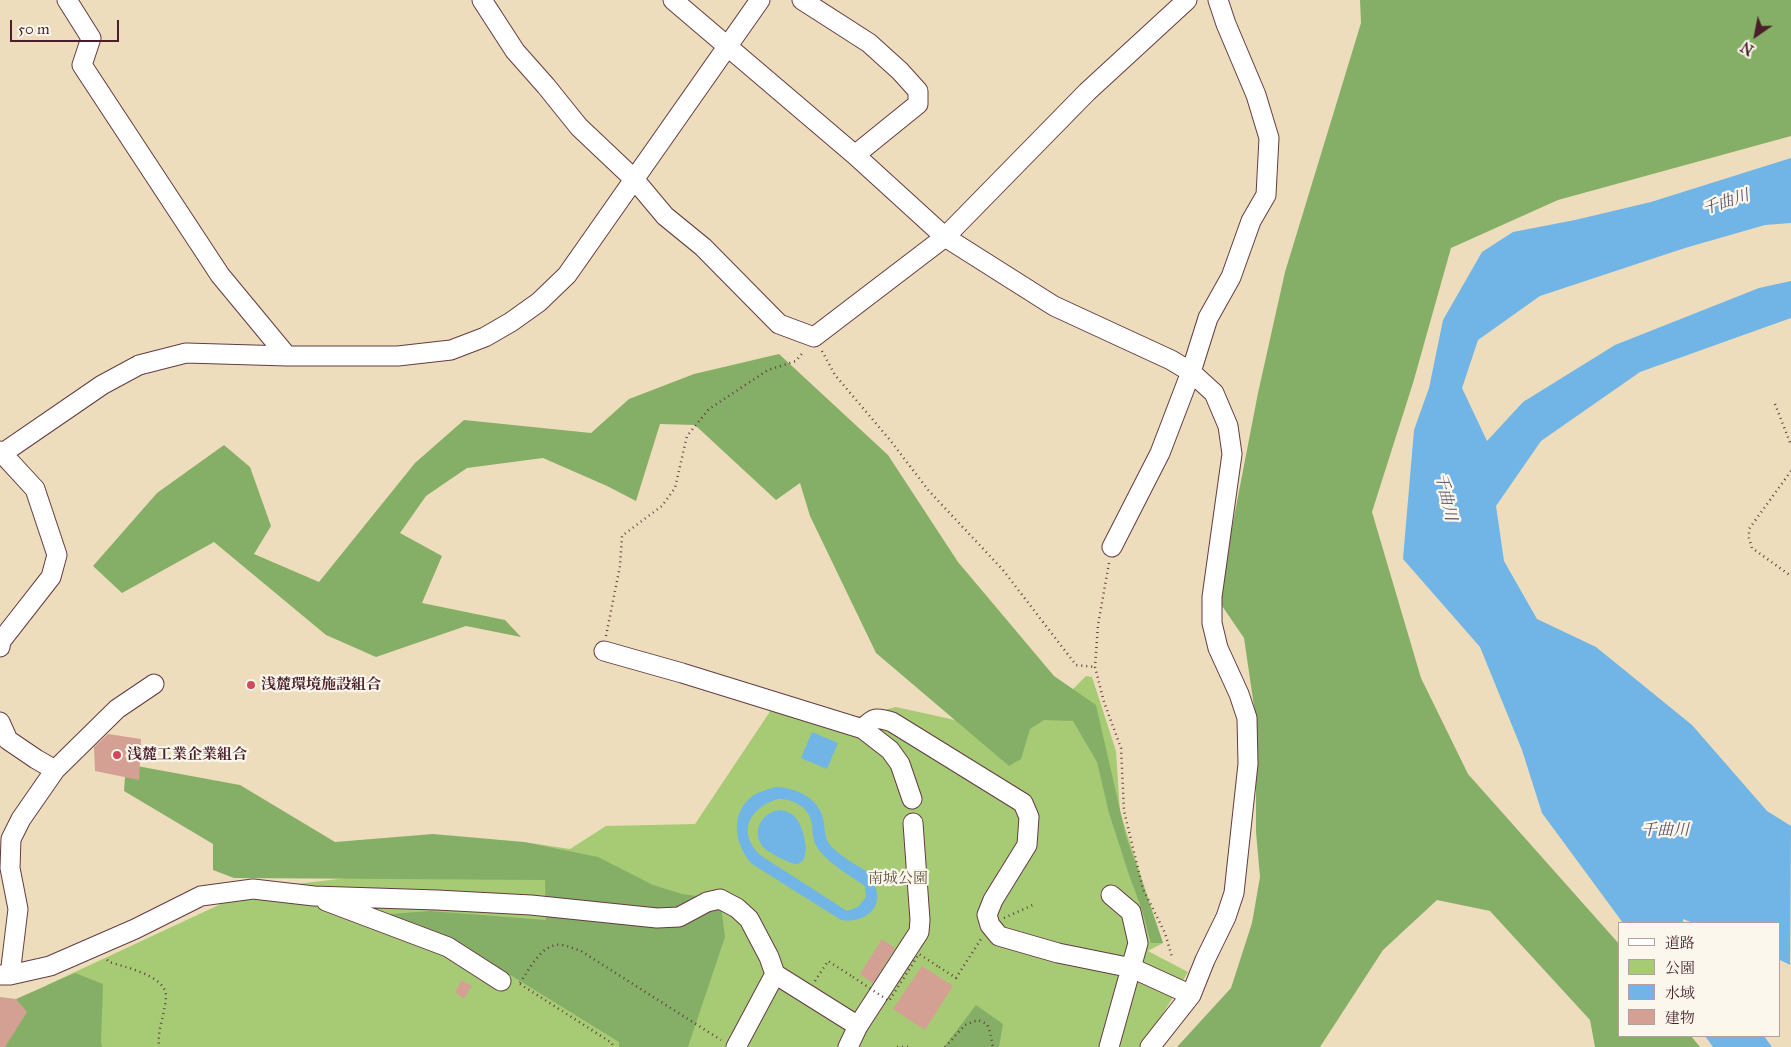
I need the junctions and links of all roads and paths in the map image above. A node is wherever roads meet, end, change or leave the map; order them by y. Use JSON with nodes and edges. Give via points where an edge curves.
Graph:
{"nodes":[{"id":1,"x":68,"y":0,"type":"edge"},
{"id":2,"x":482,"y":0,"type":"edge"},
{"id":3,"x":673,"y":0,"type":"edge"},
{"id":4,"x":760,"y":0,"type":"edge"},
{"id":5,"x":802,"y":0,"type":"edge"},
{"id":6,"x":1187,"y":0,"type":"edge"},
{"id":7,"x":1218,"y":0,"type":"edge"},
{"id":8,"x":728,"y":46,"type":"junction"},
{"id":9,"x":855,"y":155,"type":"junction"},
{"id":10,"x":634,"y":179,"type":"junction"},
{"id":11,"x":945,"y":237,"type":"junction"},
{"id":12,"x":814,"y":337,"type":"junction"},
{"id":13,"x":287,"y":356,"type":"junction"},
{"id":14,"x":1191,"y":372,"type":"junction"},
{"id":15,"x":1775,"y":404,"type":"dead end"},
{"id":16,"x":1791,"y":445,"type":"edge"},
{"id":17,"x":1,"y":453,"type":"edge"},
{"id":18,"x":1791,"y":470,"type":"edge"},
{"id":19,"x":1112,"y":547,"type":"joint"},
{"id":20,"x":1791,"y":576,"type":"edge"},
{"id":21,"x":0,"y":647,"type":"edge"},
{"id":22,"x":604,"y":651,"type":"joint"},
{"id":23,"x":1095,"y":667,"type":"junction"},
{"id":24,"x":154,"y":684,"type":"dead end"},
{"id":25,"x":0,"y":722,"type":"edge"},
{"id":26,"x":863,"y":729,"type":"junction"},
{"id":27,"x":55,"y":770,"type":"junction"},
{"id":28,"x":912,"y":800,"type":"dead end"},
{"id":29,"x":913,"y":823,"type":"dead end"},
{"id":30,"x":1111,"y":895,"type":"dead end"},
{"id":31,"x":314,"y":896,"type":"junction"},
{"id":32,"x":1035,"y":904,"type":"dead end"},
{"id":33,"x":990,"y":925,"type":"junction"},
{"id":34,"x":978,"y":942,"type":"dead end"},
{"id":35,"x":104,"y":957,"type":"dead end"},
{"id":36,"x":1172,"y":957,"type":"dead end"},
{"id":37,"x":1132,"y":968,"type":"junction"},
{"id":38,"x":775,"y":974,"type":"junction"},
{"id":39,"x":5,"y":975,"type":"edge"},
{"id":40,"x":511,"y":981,"type":"junction"},
{"id":41,"x":807,"y":994,"type":"junction"},
{"id":42,"x":1191,"y":996,"type":"junction"},
{"id":43,"x":858,"y":1026,"type":"junction"},
{"id":44,"x":728,"y":1043,"type":"edge"},
{"id":45,"x":159,"y":1047,"type":"edge"},
{"id":46,"x":614,"y":1047,"type":"edge"},
{"id":47,"x":848,"y":1047,"type":"edge"},
{"id":48,"x":897,"y":1047,"type":"edge"},
{"id":49,"x":912,"y":1047,"type":"edge"},
{"id":50,"x":945,"y":1047,"type":"edge"},
{"id":51,"x":992,"y":1047,"type":"edge"},
{"id":52,"x":1109,"y":1047,"type":"edge"},
{"id":53,"x":1150,"y":1047,"type":"edge"}],
"edges":[{"from":1,"to":13,"type":"street","via":[[91,38],[82,64],[220,275]]},
{"from":2,"to":10,"type":"street","via":[[515,51],[579,127]]},
{"from":3,"to":8,"type":"street"},
{"from":4,"to":8,"type":"street"},
{"from":5,"to":9,"type":"street","via":[[869,43],[918,91],[918,104]]},
{"from":6,"to":11,"type":"street","via":[[1087,92]]},
{"from":7,"to":14,"type":"street","via":[[1256,95],[1268,138],[1266,195],[1208,318]]},
{"from":8,"to":9,"type":"street"},
{"from":8,"to":10,"type":"street"},
{"from":9,"to":11,"type":"street"},
{"from":10,"to":12,"type":"street","via":[[665,216],[703,247],[779,324]]},
{"from":10,"to":13,"type":"street","via":[[567,275],[539,302],[486,336],[451,350],[398,356]]},
{"from":11,"to":12,"type":"street"},
{"from":11,"to":14,"type":"street","via":[[1054,306]]},
{"from":12,"to":22,"type":"path","via":[[796,361],[768,370],[709,409],[687,436],[675,488],[662,506],[622,536],[620,566]]},
{"from":12,"to":23,"type":"path","via":[[835,375],[929,490],[1003,570],[1076,665]]},
{"from":13,"to":17,"type":"street","via":[[186,353],[139,365],[102,385]]},
{"from":14,"to":19,"type":"street","via":[[1160,453]]},
{"from":14,"to":42,"type":"street","via":[[1214,393],[1228,426],[1232,454],[1212,597],[1212,623],[1218,648],[1247,718],[1248,764],[1234,893]]},
{"from":15,"to":16,"type":"path"},
{"from":17,"to":21,"type":"street","via":[[35,488],[57,555],[50,577],[1,641]]},
{"from":18,"to":20,"type":"path","via":[[1750,530],[1749,538],[1752,548]]},
{"from":19,"to":23,"type":"path","via":[[1098,625]]},
{"from":22,"to":26,"type":"street"},
{"from":23,"to":36,"type":"path","via":[[1121,748],[1124,812],[1143,889],[1165,933]]},
{"from":24,"to":27,"type":"street","via":[[117,709]]},
{"from":25,"to":27,"type":"street","via":[[8,740]]},
{"from":26,"to":28,"type":"street","via":[[890,750],[900,764]]},
{"from":26,"to":33,"type":"street","via":[[870,720],[881,718],[892,722],[1023,803],[1029,817],[1027,845],[993,900],[987,915]]},
{"from":27,"to":39,"type":"street","via":[[11,839],[10,868],[18,908]]},
{"from":29,"to":43,"type":"street","via":[[919,932]]},
{"from":30,"to":37,"type":"street","via":[[1131,912],[1138,943]]},
{"from":31,"to":38,"type":"street","via":[[531,905],[657,918],[679,917],[720,899],[749,918]]},
{"from":31,"to":39,"type":"street","via":[[253,889],[201,896],[50,966]]},
{"from":31,"to":40,"type":"street","via":[[448,947]]},
{"from":32,"to":33,"type":"path"},
{"from":33,"to":37,"type":"street","via":[[999,936],[1016,942],[1058,954]]},
{"from":34,"to":41,"type":"path","bridge":true,"via":[[956,978],[919,954],[889,1001],[828,961]]},
{"from":35,"to":45,"type":"path","via":[[161,984],[166,995]]},
{"from":37,"to":42,"type":"street"},
{"from":37,"to":52,"type":"street"},
{"from":38,"to":41,"type":"street"},
{"from":38,"to":44,"type":"street"},
{"from":40,"to":44,"type":"path","via":[[547,948],[560,944],[581,951]]},
{"from":40,"to":46,"type":"path"},
{"from":41,"to":43,"type":"street"},
{"from":42,"to":53,"type":"street"},
{"from":43,"to":47,"type":"street"},
{"from":48,"to":49,"type":"path"},
{"from":50,"to":51,"type":"path","via":[[965,1025],[978,1020],[987,1024]]}]}
